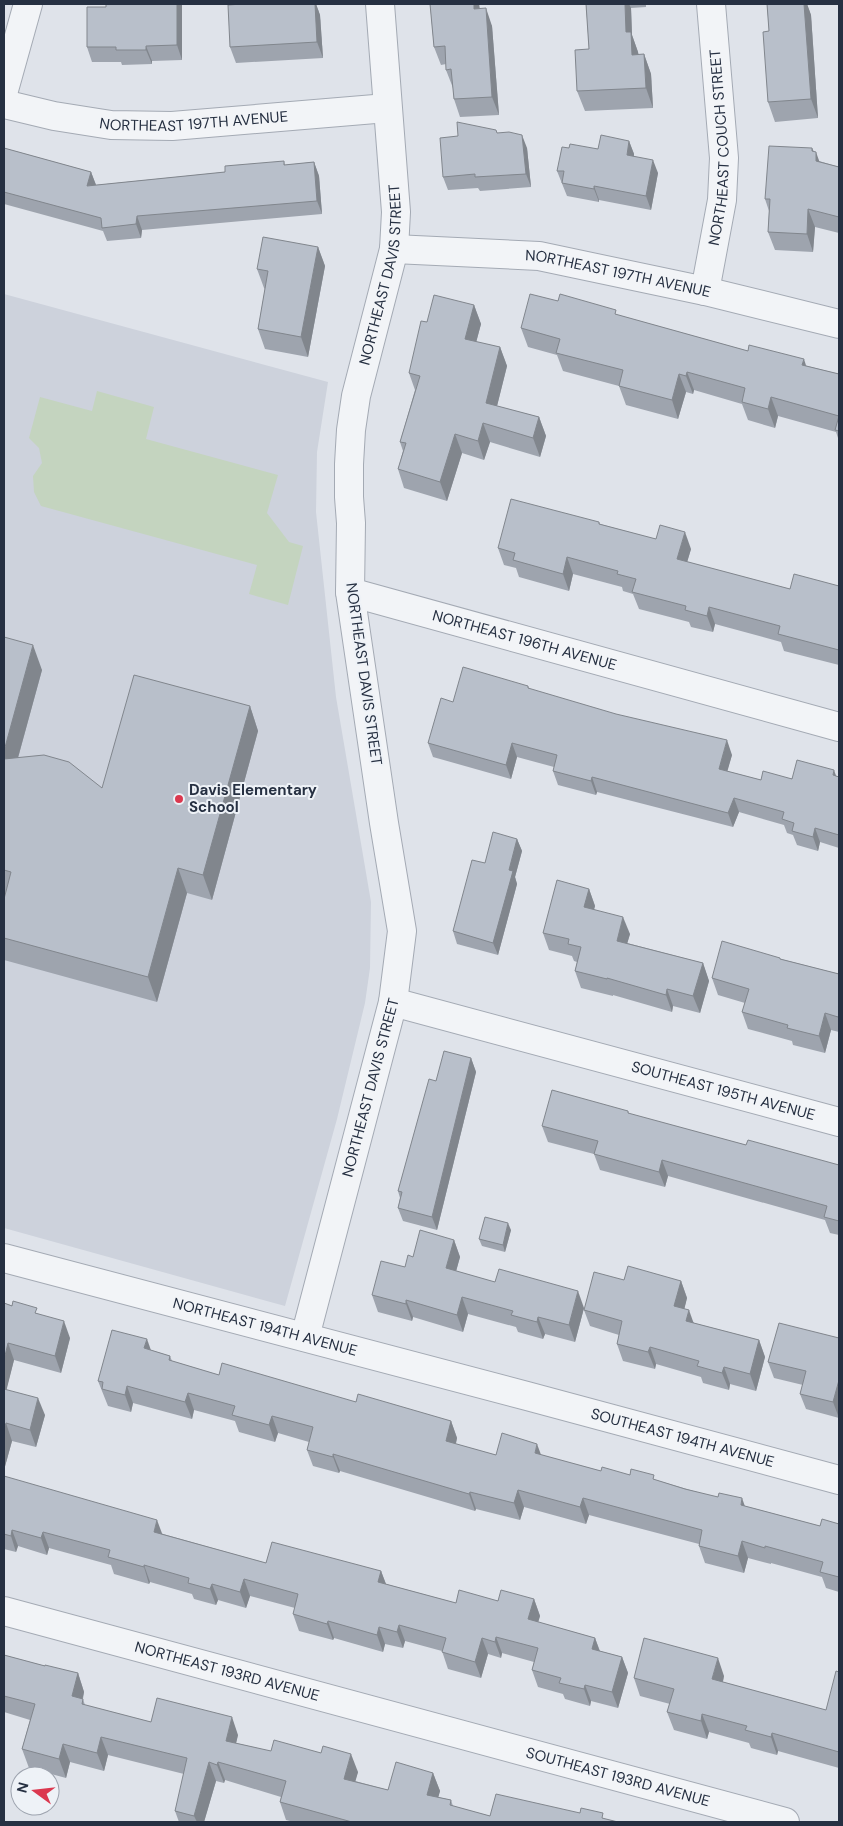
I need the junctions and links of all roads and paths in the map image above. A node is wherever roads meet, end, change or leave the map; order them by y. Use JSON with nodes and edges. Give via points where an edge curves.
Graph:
{"nodes":[{"id":1,"x":28,"y":4,"type":"edge"},
{"id":2,"x":380,"y":4,"type":"edge"},
{"id":3,"x":711,"y":4,"type":"edge"},
{"id":4,"x":4,"y":90,"type":"edge"},
{"id":5,"x":4,"y":104,"type":"edge"},
{"id":6,"x":387,"y":108,"type":"junction"},
{"id":7,"x":394,"y":249,"type":"junction"},
{"id":8,"x":705,"y":291,"type":"junction"},
{"id":9,"x":839,"y":324,"type":"edge"},
{"id":10,"x":350,"y":592,"type":"junction"},
{"id":11,"x":839,"y":727,"type":"edge"},
{"id":12,"x":393,"y":1002,"type":"junction"},
{"id":13,"x":839,"y":1122,"type":"edge"},
{"id":14,"x":4,"y":1258,"type":"edge"},
{"id":15,"x":305,"y":1337,"type":"junction"},
{"id":16,"x":527,"y":1396,"type":"joint"},
{"id":17,"x":839,"y":1480,"type":"edge"},
{"id":18,"x":4,"y":1611,"type":"edge"},
{"id":19,"x":451,"y":1733,"type":"joint"},
{"id":20,"x":785,"y":1822,"type":"edge"}],
"edges":[{"from":1,"to":4,"type":"street"},
{"from":2,"to":6,"type":"street","name":"NORTHEAST DAVIS STREET"},
{"from":3,"to":8,"type":"street","name":"NORTHEAST COUCH STREET","via":[[724,158],[722,200]]},
{"from":5,"to":6,"type":"street","name":"NORTHEAST 197TH AVENUE","via":[[54,116],[111,124],[172,126]]},
{"from":6,"to":7,"type":"street","name":"NORTHEAST DAVIS STREET","via":[[396,212]]},
{"from":7,"to":8,"type":"street","name":"NORTHEAST 197TH AVENUE","via":[[539,256]]},
{"from":7,"to":10,"type":"street","name":"NORTHEAST DAVIS STREET","via":[[356,396],[351,430],[348,464]]},
{"from":8,"to":9,"type":"street","name":"NORTHEAST 197TH AVENUE"},
{"from":10,"to":11,"type":"street","name":"NORTHEAST 196TH AVENUE"},
{"from":10,"to":12,"type":"street","name":"NORTHEAST DAVIS STREET","via":[[402,931]]},
{"from":12,"to":13,"type":"street","name":"SOUTHEAST 195TH AVENUE"},
{"from":12,"to":15,"type":"street","name":"NORTHEAST DAVIS STREET"},
{"from":14,"to":15,"type":"street","name":"NORTHEAST 194TH AVENUE"},
{"from":15,"to":16,"type":"street","name":"NORTHEAST 194TH AVENUE"},
{"from":16,"to":17,"type":"street","name":"SOUTHEAST 194TH AVENUE"},
{"from":18,"to":19,"type":"street","name":"NORTHEAST 193RD AVENUE"},
{"from":19,"to":20,"type":"street","name":"SOUTHEAST 193RD AVENUE"}]}
